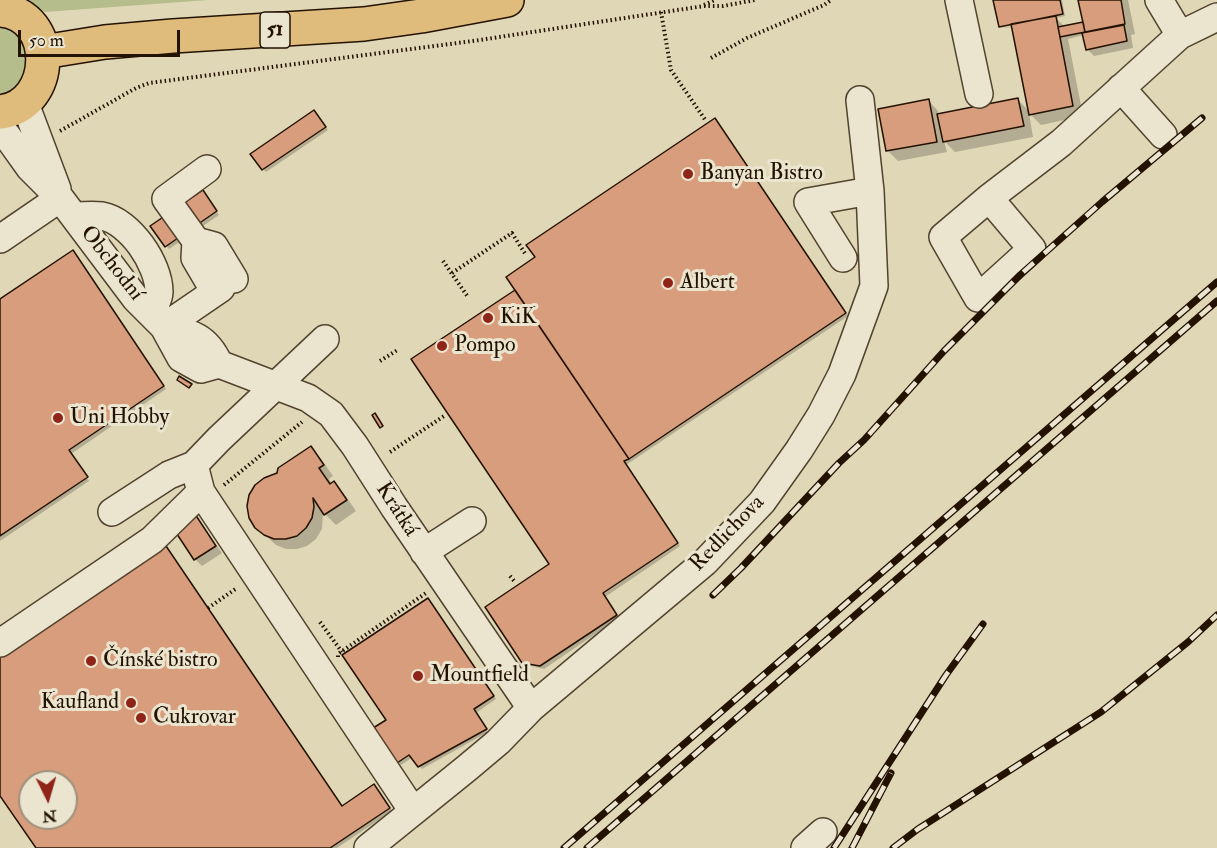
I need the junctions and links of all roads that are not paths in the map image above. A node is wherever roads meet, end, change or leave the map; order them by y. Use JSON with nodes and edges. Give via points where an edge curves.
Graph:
{"nodes":[{"id":1,"x":507,"y":0,"type":"edge"},
{"id":2,"x":959,"y":0,"type":"edge"},
{"id":3,"x":1159,"y":0,"type":"edge"},
{"id":4,"x":3,"y":7,"type":"edge"},
{"id":5,"x":1217,"y":17,"type":"edge"},
{"id":6,"x":1180,"y":35,"type":"junction"},
{"id":7,"x":43,"y":52,"type":"junction"},
{"id":8,"x":1121,"y":88,"type":"junction"},
{"id":9,"x":979,"y":94,"type":"dead end"},
{"id":10,"x":860,"y":100,"type":"dead end"},
{"id":11,"x":12,"y":106,"type":"edge"},
{"id":12,"x":0,"y":126,"type":"edge"},
{"id":13,"x":1163,"y":135,"type":"dead end"},
{"id":14,"x":207,"y":169,"type":"dead end"},
{"id":15,"x":870,"y":192,"type":"junction"},
{"id":16,"x":989,"y":198,"type":"dead end"},
{"id":17,"x":67,"y":207,"type":"junction"},
{"id":18,"x":0,"y":239,"type":"edge"},
{"id":19,"x":843,"y":258,"type":"dead end"},
{"id":20,"x":158,"y":320,"type":"junction"},
{"id":21,"x":326,"y":339,"type":"dead end"},
{"id":22,"x":277,"y":386,"type":"junction"},
{"id":23,"x":194,"y":465,"type":"junction"},
{"id":24,"x":201,"y":492,"type":"junction"},
{"id":25,"x":112,"y":512,"type":"dead end"},
{"id":26,"x":472,"y":521,"type":"dead end"},
{"id":27,"x":424,"y":552,"type":"junction"},
{"id":28,"x":0,"y":643,"type":"edge"},
{"id":29,"x":531,"y":708,"type":"junction"},
{"id":30,"x":413,"y":811,"type":"junction"},
{"id":31,"x":368,"y":848,"type":"edge"}],
"edges":[{"from":1,"to":7,"type":"main road","number":"51","via":[[364,24],[105,42]]},
{"from":2,"to":9,"type":"lane"},
{"from":3,"to":6,"type":"lane"},
{"from":4,"to":7,"type":"main road","via":[[29,24]]},
{"from":5,"to":6,"type":"lane"},
{"from":6,"to":8,"type":"lane"},
{"from":7,"to":11,"type":"main road","via":[[40,80],[33,91]]},
{"from":8,"to":13,"type":"lane"},
{"from":8,"to":16,"type":"lane","via":[[1061,143]]},
{"from":10,"to":15,"type":"lane","name":"Redlichova"},
{"from":11,"to":17,"type":"lane","name":"Obchodní"},
{"from":12,"to":17,"type":"lane","name":"Obchodní","via":[[30,168]]},
{"from":14,"to":20,"type":"lane","via":[[166,199],[196,241],[195,258],[223,286]]},
{"from":15,"to":19,"type":"lane","via":[[808,202]]},
{"from":15,"to":29,"type":"lane","name":"Redlichova","via":[[874,286],[842,374],[799,450],[762,502],[705,562]]},
{"from":17,"to":18,"type":"lane"},
{"from":17,"to":20,"type":"lane","name":"Obchodní","via":[[136,299]]},
{"from":17,"to":20,"type":"lane","via":[[103,216],[135,237],[155,270]]},
{"from":20,"to":22,"type":"lane","name":"Krátká","via":[[198,338],[213,349],[219,364]]},
{"from":21,"to":22,"type":"lane"},
{"from":22,"to":23,"type":"lane"},
{"from":22,"to":27,"type":"lane","name":"Krátká","via":[[308,398],[331,414]]},
{"from":23,"to":24,"type":"lane"},
{"from":23,"to":25,"type":"lane","via":[[169,475]]},
{"from":24,"to":28,"type":"lane","via":[[152,540]]},
{"from":24,"to":30,"type":"lane"},
{"from":26,"to":27,"type":"lane"},
{"from":27,"to":29,"type":"lane","name":"Krátká"},
{"from":29,"to":30,"type":"lane","name":"Redlichova","via":[[498,742]]},
{"from":30,"to":31,"type":"lane","name":"Redlichova"}]}
